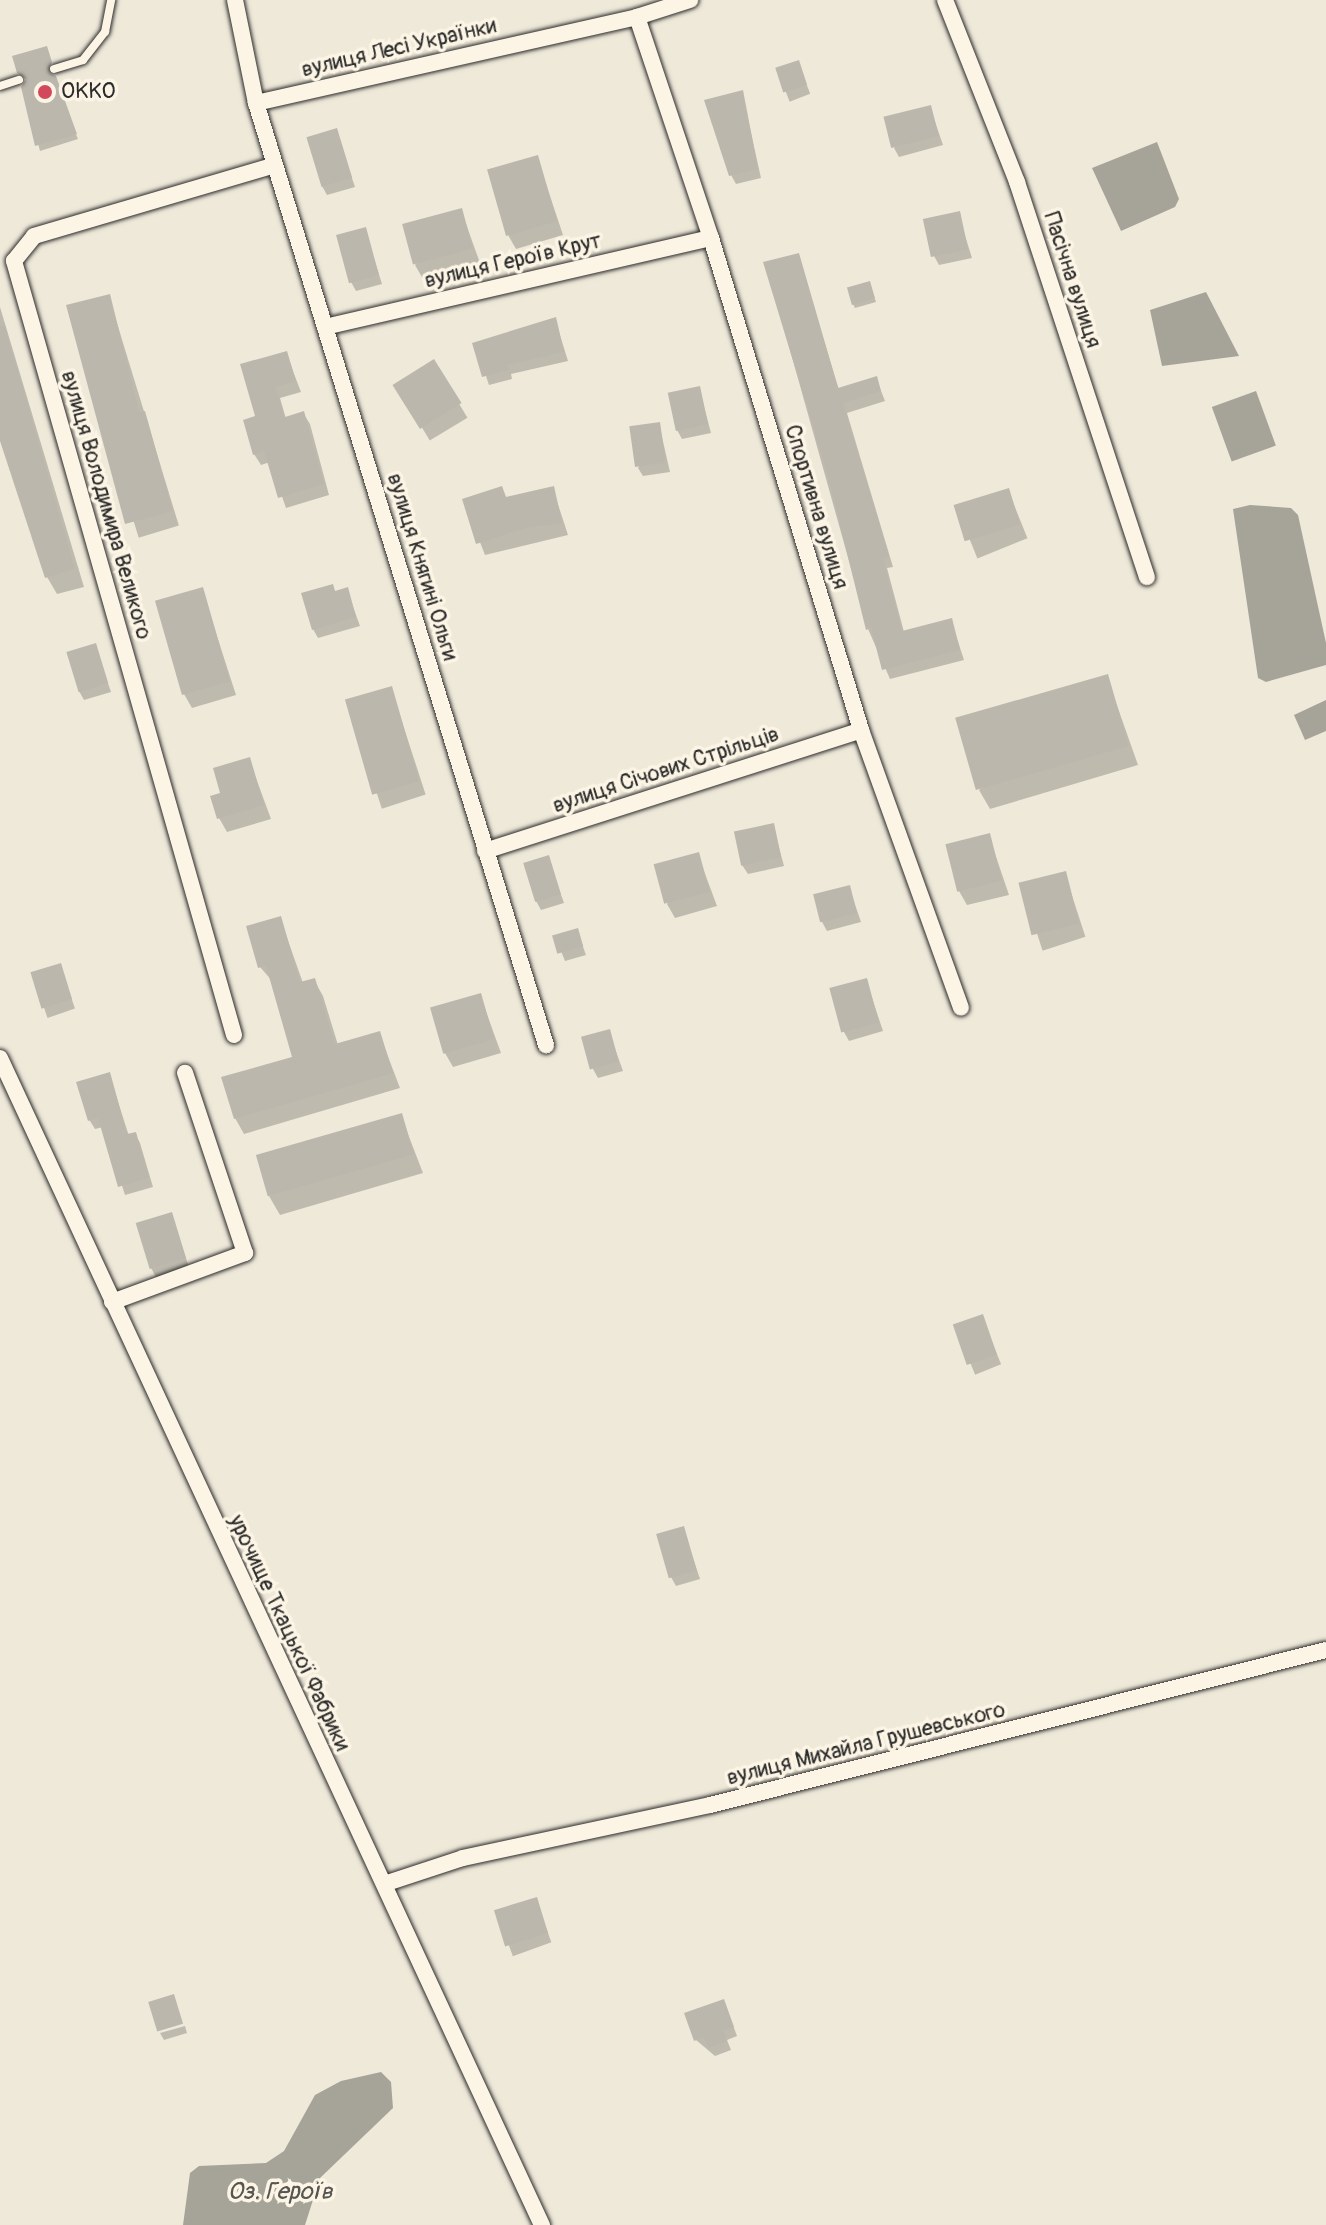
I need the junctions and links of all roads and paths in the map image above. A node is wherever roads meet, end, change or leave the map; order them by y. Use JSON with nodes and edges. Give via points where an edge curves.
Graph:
{"nodes":[{"id":1,"x":111,"y":0,"type":"edge"},
{"id":2,"x":235,"y":0,"type":"edge"},
{"id":3,"x":690,"y":0,"type":"edge"},
{"id":4,"x":945,"y":0,"type":"edge"},
{"id":5,"x":637,"y":17,"type":"junction"},
{"id":6,"x":54,"y":69,"type":"dead end"},
{"id":7,"x":19,"y":80,"type":"dead end"},
{"id":8,"x":0,"y":86,"type":"edge"},
{"id":9,"x":256,"y":103,"type":"junction"},
{"id":10,"x":275,"y":165,"type":"junction"},
{"id":11,"x":711,"y":238,"type":"junction"},
{"id":12,"x":325,"y":327,"type":"junction"},
{"id":13,"x":1147,"y":577,"type":"dead end"},
{"id":14,"x":861,"y":730,"type":"junction"},
{"id":15,"x":485,"y":851,"type":"junction"},
{"id":16,"x":961,"y":1008,"type":"dead end"},
{"id":17,"x":234,"y":1035,"type":"dead end"},
{"id":18,"x":546,"y":1045,"type":"dead end"},
{"id":19,"x":0,"y":1058,"type":"edge"},
{"id":20,"x":185,"y":1073,"type":"dead end"},
{"id":21,"x":112,"y":1302,"type":"junction"},
{"id":22,"x":1326,"y":1650,"type":"edge"},
{"id":23,"x":387,"y":1883,"type":"junction"},
{"id":24,"x":542,"y":2225,"type":"edge"}],
"edges":[{"from":1,"to":6,"type":"lane","via":[[105,32],[83,60]]},
{"from":2,"to":9,"type":"street","name":"вулиця Княгині Ольги"},
{"from":3,"to":5,"type":"street","name":"вулиця Лесі Українки"},
{"from":4,"to":13,"type":"street","name":"Пасічна вулиця","via":[[1017,182]]},
{"from":5,"to":9,"type":"street","name":"вулиця Лесі Українки"},
{"from":5,"to":11,"type":"street","name":"Спортивна вулиця"},
{"from":7,"to":8,"type":"lane"},
{"from":9,"to":10,"type":"street","name":"вулиця Княгині Ольги"},
{"from":10,"to":12,"type":"street","name":"вулиця Княгині Ольги"},
{"from":10,"to":17,"type":"street","name":"вулиця Володимира Великого","via":[[34,236],[14,261]]},
{"from":11,"to":12,"type":"street","name":"вулиця Героїв Крут"},
{"from":11,"to":14,"type":"street","name":"Спортивна вулиця"},
{"from":12,"to":15,"type":"street","name":"вулиця Княгині Ольги"},
{"from":14,"to":15,"type":"street","name":"вулиця Січових Стрільців"},
{"from":14,"to":16,"type":"street","name":"Спортивна вулиця"},
{"from":15,"to":18,"type":"street","name":"вулиця Княгині Ольги"},
{"from":19,"to":21,"type":"street","name":"урочище Ткацької Фабрики"},
{"from":20,"to":21,"type":"street","via":[[245,1253]]},
{"from":21,"to":23,"type":"street","name":"урочище Ткацької Фабрики","via":[[320,1751]]},
{"from":22,"to":23,"type":"street","name":"вулиця Михайла Грушевського","via":[[710,1805],[463,1858]]},
{"from":23,"to":24,"type":"street","name":"урочище Ткацької Фабрики"}]}
